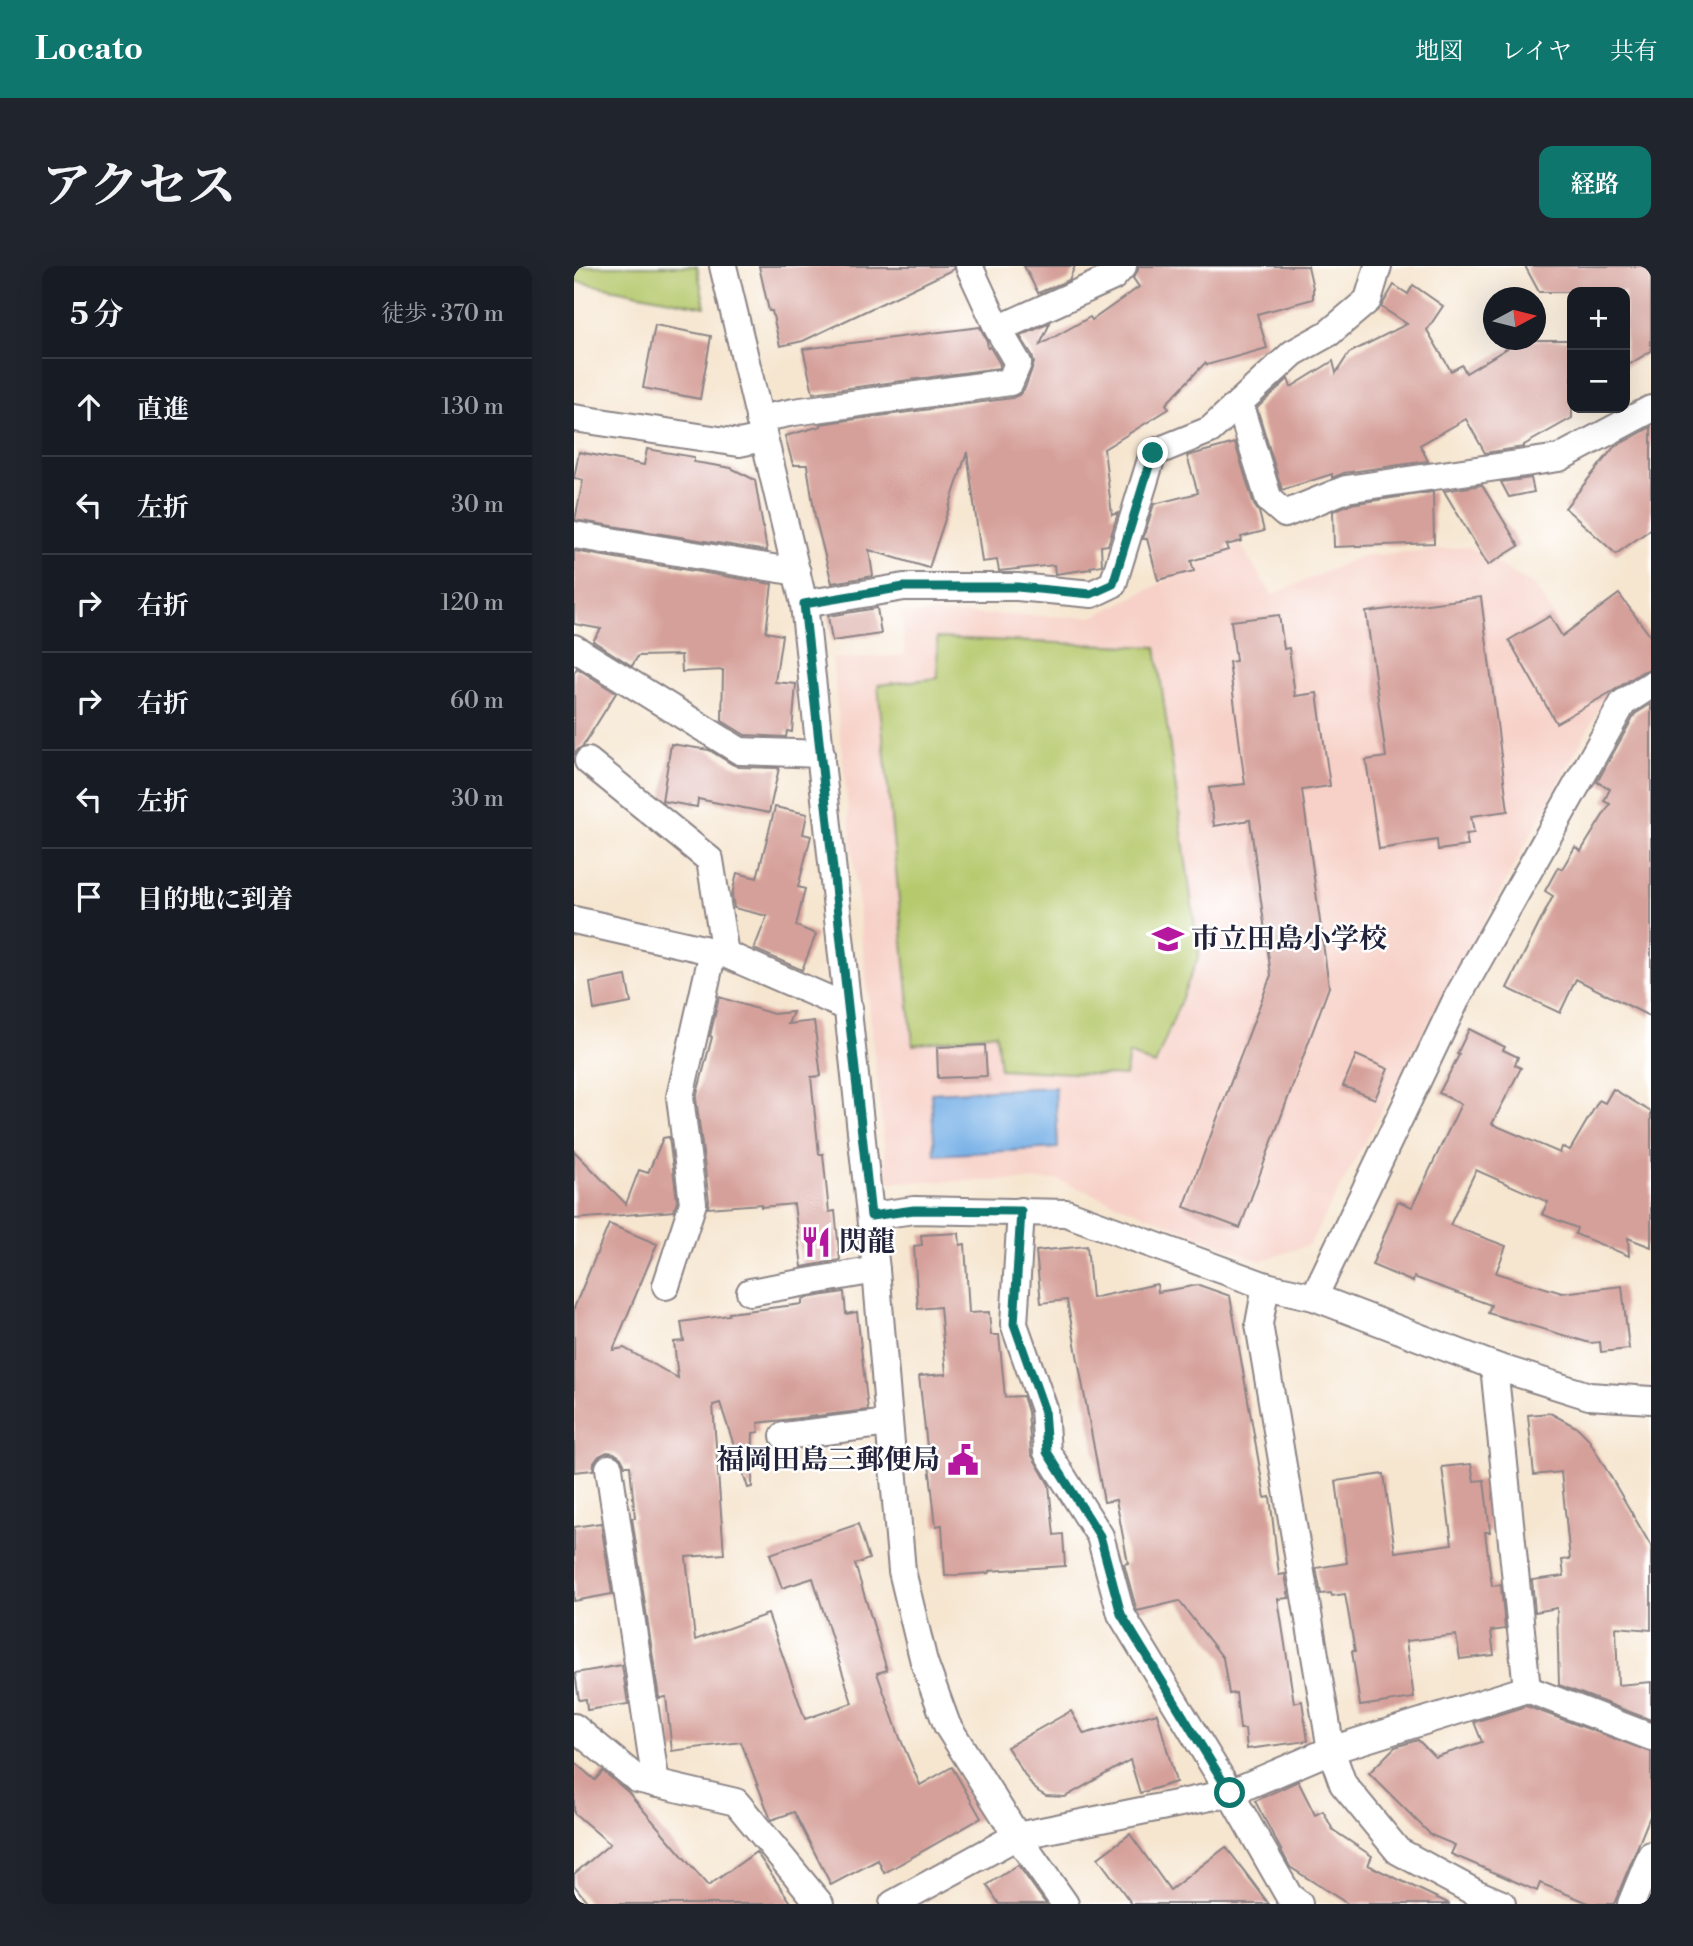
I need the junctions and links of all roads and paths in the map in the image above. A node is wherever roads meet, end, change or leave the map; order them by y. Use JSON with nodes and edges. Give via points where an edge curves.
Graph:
{"nodes":[{"id":1,"x":723,"y":266,"type":"edge"},
{"id":2,"x":969,"y":266,"type":"edge"},
{"id":3,"x":1123,"y":266,"type":"edge"},
{"id":4,"x":1378,"y":266,"type":"edge"},
{"id":5,"x":998,"y":329,"type":"junction"},
{"id":6,"x":1240,"y":403,"type":"junction"},
{"id":7,"x":1651,"y":409,"type":"edge"},
{"id":8,"x":574,"y":418,"type":"edge"},
{"id":9,"x":761,"y":428,"type":"junction"},
{"id":10,"x":574,"y":535,"type":"edge"},
{"id":11,"x":797,"y":572,"type":"junction"},
{"id":12,"x":804,"y":604,"type":"junction"},
{"id":13,"x":574,"y":648,"type":"edge"},
{"id":14,"x":1651,"y":685,"type":"edge"},
{"id":15,"x":821,"y":754,"type":"junction"},
{"id":16,"x":588,"y":761,"type":"dead end"},
{"id":17,"x":574,"y":920,"type":"edge"},
{"id":18,"x":719,"y":953,"type":"junction"},
{"id":19,"x":849,"y":1008,"type":"junction"},
{"id":20,"x":1021,"y":1211,"type":"junction"},
{"id":21,"x":871,"y":1216,"type":"junction"},
{"id":22,"x":876,"y":1270,"type":"junction"},
{"id":23,"x":667,"y":1286,"type":"dead end"},
{"id":24,"x":1266,"y":1286,"type":"junction"},
{"id":25,"x":750,"y":1292,"type":"dead end"},
{"id":26,"x":1314,"y":1297,"type":"junction"},
{"id":27,"x":1494,"y":1366,"type":"junction"},
{"id":28,"x":1651,"y":1400,"type":"edge"},
{"id":29,"x":889,"y":1423,"type":"junction"},
{"id":30,"x":784,"y":1436,"type":"dead end"},
{"id":31,"x":609,"y":1468,"type":"dead end"},
{"id":32,"x":1527,"y":1689,"type":"junction"},
{"id":33,"x":1651,"y":1737,"type":"edge"},
{"id":34,"x":579,"y":1739,"type":"edge"},
{"id":35,"x":1331,"y":1750,"type":"junction"},
{"id":36,"x":656,"y":1784,"type":"junction"},
{"id":37,"x":1230,"y":1793,"type":"junction"},
{"id":38,"x":1017,"y":1836,"type":"junction"},
{"id":39,"x":1651,"y":1854,"type":"edge"},
{"id":40,"x":820,"y":1904,"type":"edge"},
{"id":41,"x":893,"y":1904,"type":"edge"},
{"id":42,"x":1065,"y":1904,"type":"edge"},
{"id":43,"x":1299,"y":1904,"type":"edge"},
{"id":44,"x":1502,"y":1904,"type":"edge"},
{"id":45,"x":1631,"y":1904,"type":"edge"}],
"edges":[{"from":1,"to":9,"type":"street"},
{"from":2,"to":5,"type":"street"},
{"from":3,"to":5,"type":"street","via":[[1113,277]]},
{"from":4,"to":6,"type":"street","via":[[1368,300],[1329,333],[1293,353]]},
{"from":5,"to":9,"type":"street","via":[[1018,363],[1010,382],[794,412]]},
{"from":6,"to":7,"type":"street","via":[[1269,500],[1285,513],[1346,489],[1559,458]]},
{"from":6,"to":12,"type":"street","via":[[1210,430],[1153,453],[1113,584],[1091,594],[1017,587],[904,587]]},
{"from":8,"to":9,"type":"street","via":[[739,443]]},
{"from":9,"to":11,"type":"street"},
{"from":10,"to":11,"type":"street"},
{"from":11,"to":12,"type":"street"},
{"from":12,"to":15,"type":"street"},
{"from":13,"to":15,"type":"street","via":[[740,751]]},
{"from":14,"to":26,"type":"street","via":[[1623,703],[1457,998]]},
{"from":15,"to":19,"type":"street"},
{"from":16,"to":18,"type":"street","via":[[710,859]]},
{"from":17,"to":18,"type":"street"},
{"from":18,"to":19,"type":"street"},
{"from":18,"to":23,"type":"street","via":[[680,1097],[692,1203]]},
{"from":19,"to":21,"type":"street"},
{"from":20,"to":21,"type":"street","via":[[914,1210]]},
{"from":20,"to":24,"type":"street","via":[[1066,1213]]},
{"from":20,"to":37,"type":"street","via":[[1014,1324],[1044,1409],[1047,1452],[1100,1536],[1121,1614]]},
{"from":21,"to":22,"type":"street"},
{"from":22,"to":25,"type":"street"},
{"from":22,"to":29,"type":"street"},
{"from":24,"to":26,"type":"street"},
{"from":24,"to":35,"type":"street","via":[[1259,1324]]},
{"from":26,"to":27,"type":"street"},
{"from":27,"to":28,"type":"street","via":[[1589,1396]]},
{"from":27,"to":32,"type":"street"},
{"from":29,"to":30,"type":"street"},
{"from":29,"to":38,"type":"street","via":[[902,1571],[924,1662],[947,1724]]},
{"from":31,"to":36,"type":"street"},
{"from":32,"to":33,"type":"street"},
{"from":32,"to":35,"type":"street"},
{"from":34,"to":36,"type":"street","via":[[636,1779]]},
{"from":35,"to":37,"type":"street"},
{"from":35,"to":44,"type":"street","via":[[1343,1784],[1398,1851]]},
{"from":36,"to":40,"type":"street","via":[[736,1802]]},
{"from":37,"to":38,"type":"street"},
{"from":37,"to":43,"type":"street","via":[[1289,1896]]},
{"from":38,"to":41,"type":"street"},
{"from":38,"to":42,"type":"street"},
{"from":39,"to":45,"type":"street"}]}
